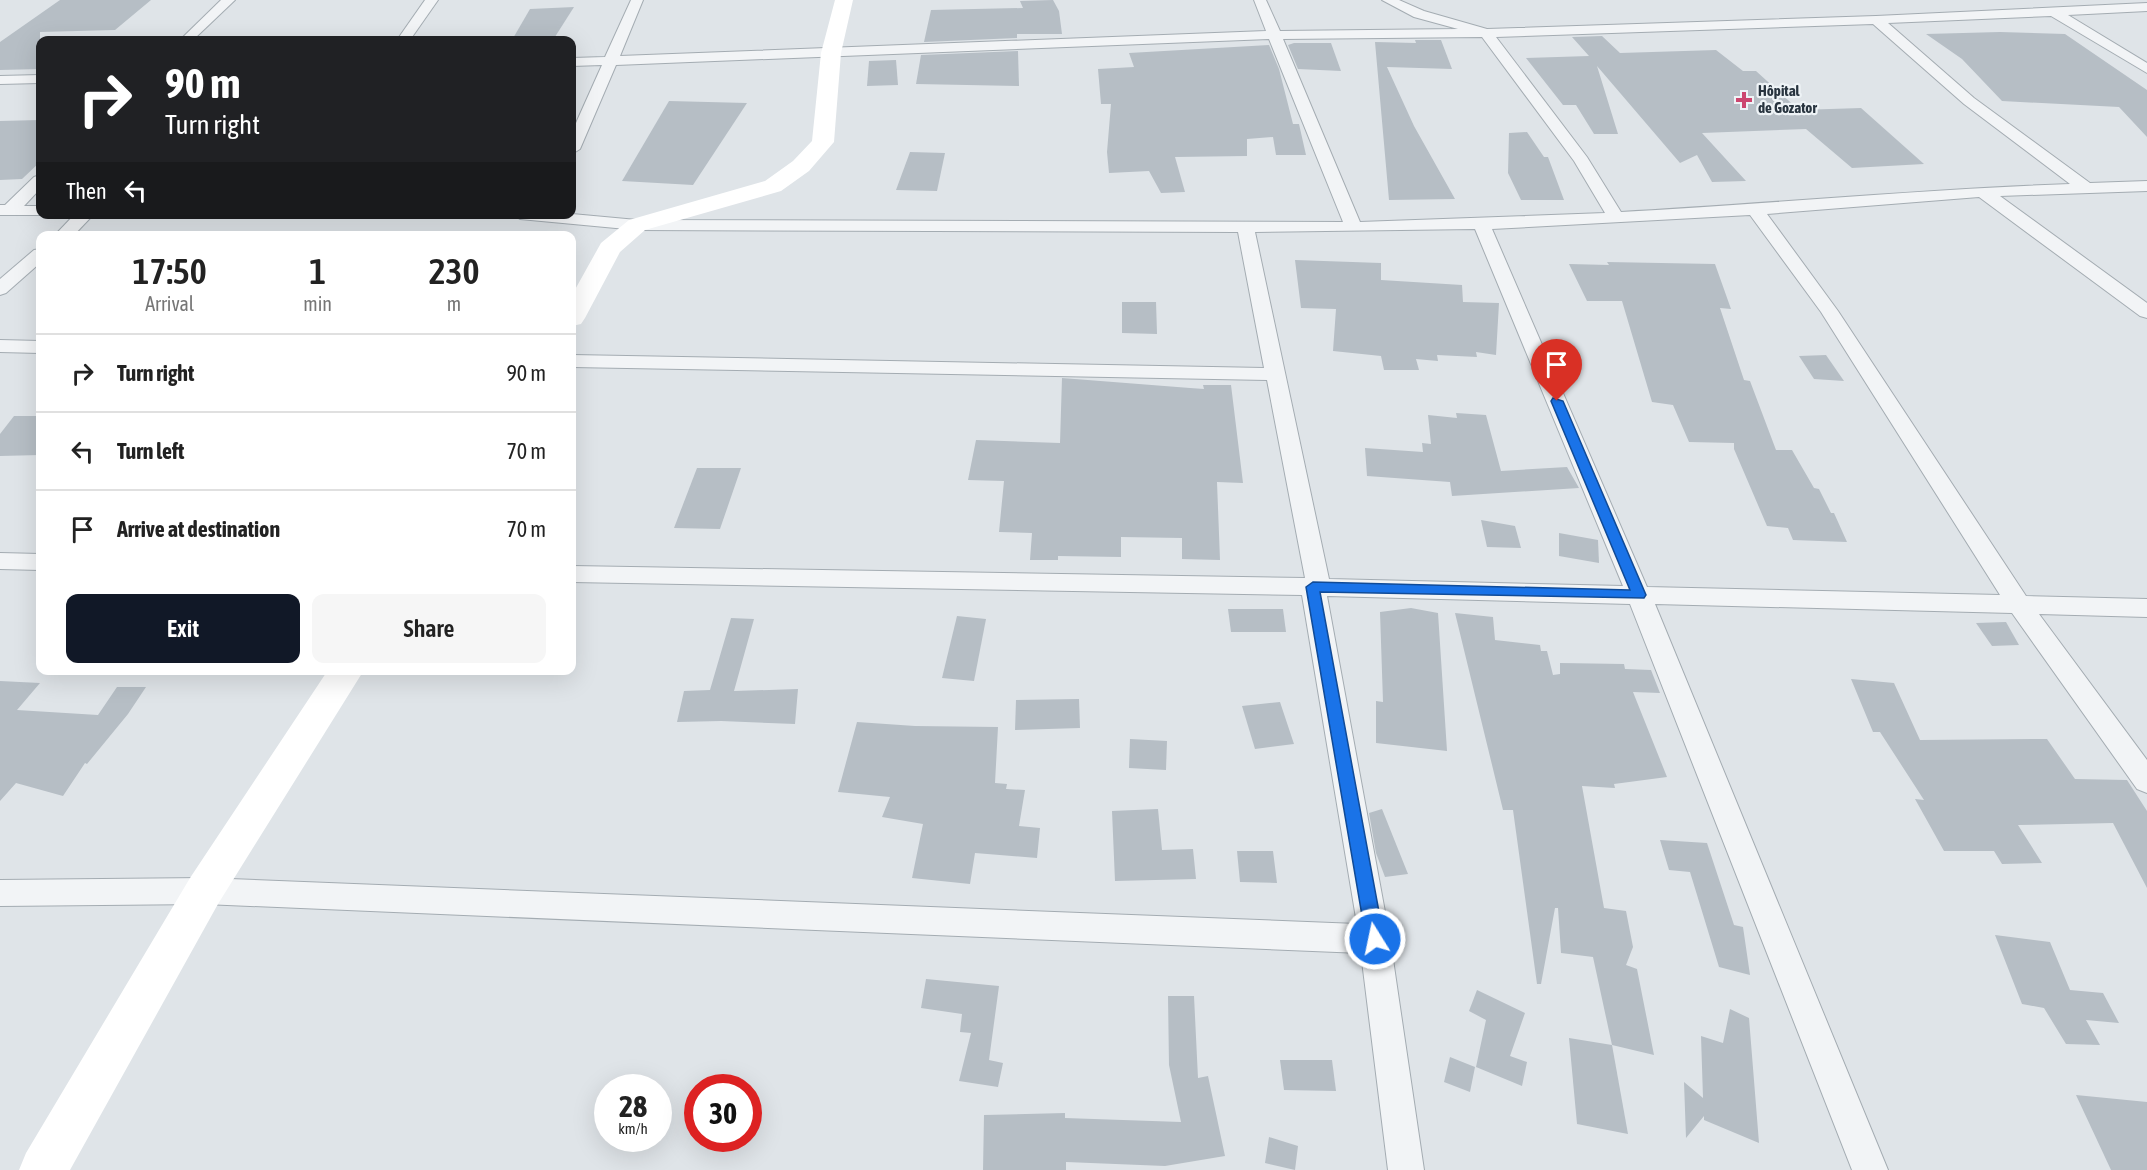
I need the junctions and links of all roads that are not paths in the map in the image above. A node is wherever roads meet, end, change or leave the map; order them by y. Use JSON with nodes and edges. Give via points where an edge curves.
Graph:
{"nodes":[{"id":1,"x":229,"y":0,"type":"edge"},
{"id":2,"x":432,"y":0,"type":"edge"},
{"id":3,"x":637,"y":0,"type":"edge"},
{"id":4,"x":844,"y":0,"type":"edge"},
{"id":5,"x":1260,"y":0,"type":"edge"},
{"id":6,"x":1388,"y":0,"type":"edge"},
{"id":7,"x":2147,"y":7,"type":"edge"},
{"id":8,"x":2053,"y":11,"type":"junction"},
{"id":9,"x":1876,"y":20,"type":"junction"},
{"id":10,"x":1486,"y":33,"type":"junction"},
{"id":11,"x":1274,"y":35,"type":"junction"},
{"id":12,"x":190,"y":36,"type":"edge"},
{"id":13,"x":406,"y":36,"type":"edge"},
{"id":14,"x":831,"y":53,"type":"junction"},
{"id":15,"x":611,"y":60,"type":"junction"},
{"id":16,"x":576,"y":62,"type":"edge"},
{"id":17,"x":2147,"y":69,"type":"edge"},
{"id":18,"x":36,"y":79,"type":"edge"},
{"id":19,"x":0,"y":80,"type":"edge"},
{"id":20,"x":576,"y":140,"type":"edge"},
{"id":21,"x":36,"y":183,"type":"edge"},
{"id":22,"x":2147,"y":186,"type":"edge"},
{"id":23,"x":2086,"y":188,"type":"junction"},
{"id":24,"x":1983,"y":192,"type":"junction"},
{"id":25,"x":1755,"y":210,"type":"junction"},
{"id":26,"x":4,"y":211,"type":"edge"},
{"id":27,"x":36,"y":211,"type":"edge"},
{"id":28,"x":1616,"y":218,"type":"junction"},
{"id":29,"x":81,"y":219,"type":"edge"},
{"id":30,"x":576,"y":219,"type":"edge"},
{"id":31,"x":1481,"y":224,"type":"junction"},
{"id":32,"x":637,"y":225,"type":"junction"},
{"id":33,"x":1245,"y":225,"type":"junction"},
{"id":34,"x":1354,"y":226,"type":"junction"},
{"id":35,"x":67,"y":231,"type":"edge"},
{"id":36,"x":36,"y":258,"type":"edge"},
{"id":37,"x":0,"y":289,"type":"edge"},
{"id":38,"x":576,"y":311,"type":"edge"},
{"id":39,"x":2147,"y":312,"type":"edge"},
{"id":40,"x":0,"y":346,"type":"edge"},
{"id":41,"x":36,"y":347,"type":"edge"},
{"id":42,"x":576,"y":362,"type":"edge"},
{"id":43,"x":1277,"y":374,"type":"junction"},
{"id":44,"x":0,"y":561,"type":"edge"},
{"id":45,"x":36,"y":562,"type":"edge"},
{"id":46,"x":576,"y":574,"type":"edge"},
{"id":47,"x":1319,"y":587,"type":"junction"},
{"id":48,"x":1639,"y":595,"type":"junction"},
{"id":49,"x":2019,"y":604,"type":"junction"},
{"id":50,"x":2147,"y":608,"type":"edge"},
{"id":51,"x":343,"y":675,"type":"edge"},
{"id":52,"x":2147,"y":781,"type":"edge"},
{"id":53,"x":204,"y":891,"type":"junction"},
{"id":54,"x":0,"y":894,"type":"edge"},
{"id":55,"x":1375,"y":939,"type":"junction"},
{"id":56,"x":43,"y":1170,"type":"edge"},
{"id":57,"x":1406,"y":1170,"type":"edge"},
{"id":58,"x":1870,"y":1170,"type":"edge"}],
"edges":[{"from":1,"to":12,"type":"street"},
{"from":2,"to":13,"type":"street"},
{"from":3,"to":15,"type":"street"},
{"from":4,"to":14,"type":"street"},
{"from":5,"to":11,"type":"street"},
{"from":6,"to":10,"type":"street","via":[[1419,14]]},
{"from":7,"to":8,"type":"street"},
{"from":8,"to":9,"type":"street"},
{"from":8,"to":17,"type":"street"},
{"from":9,"to":10,"type":"street"},
{"from":9,"to":23,"type":"street","via":[[1970,100]]},
{"from":10,"to":11,"type":"street"},
{"from":10,"to":28,"type":"street","via":[[1581,160]]},
{"from":11,"to":14,"type":"street"},
{"from":11,"to":34,"type":"street"},
{"from":14,"to":15,"type":"street"},
{"from":14,"to":32,"type":"street","via":[[823,142],[801,166],[773,186]]},
{"from":15,"to":16,"type":"street"},
{"from":15,"to":20,"type":"street"},
{"from":18,"to":19,"type":"street"},
{"from":21,"to":26,"type":"street"},
{"from":22,"to":23,"type":"street"},
{"from":23,"to":24,"type":"street"},
{"from":24,"to":25,"type":"street"},
{"from":24,"to":39,"type":"street"},
{"from":25,"to":28,"type":"street"},
{"from":25,"to":49,"type":"street","via":[[1829,311]]},
{"from":26,"to":27,"type":"street"},
{"from":28,"to":31,"type":"street"},
{"from":29,"to":35,"type":"street"},
{"from":30,"to":32,"type":"street"},
{"from":31,"to":34,"type":"street"},
{"from":31,"to":48,"type":"street"},
{"from":32,"to":33,"type":"street"},
{"from":32,"to":38,"type":"street","via":[[610,248]]},
{"from":33,"to":34,"type":"street"},
{"from":33,"to":43,"type":"street"},
{"from":36,"to":37,"type":"street"},
{"from":40,"to":41,"type":"street"},
{"from":42,"to":43,"type":"street"},
{"from":43,"to":47,"type":"street"},
{"from":44,"to":45,"type":"street"},
{"from":46,"to":47,"type":"street"},
{"from":47,"to":48,"type":"street"},
{"from":47,"to":55,"type":"street","via":[[1313,587]]},
{"from":48,"to":49,"type":"street"},
{"from":48,"to":58,"type":"street"},
{"from":49,"to":50,"type":"street"},
{"from":49,"to":52,"type":"street"},
{"from":51,"to":53,"type":"street"},
{"from":53,"to":54,"type":"street"},
{"from":53,"to":55,"type":"street"},
{"from":53,"to":56,"type":"street"},
{"from":55,"to":57,"type":"street"}]}
